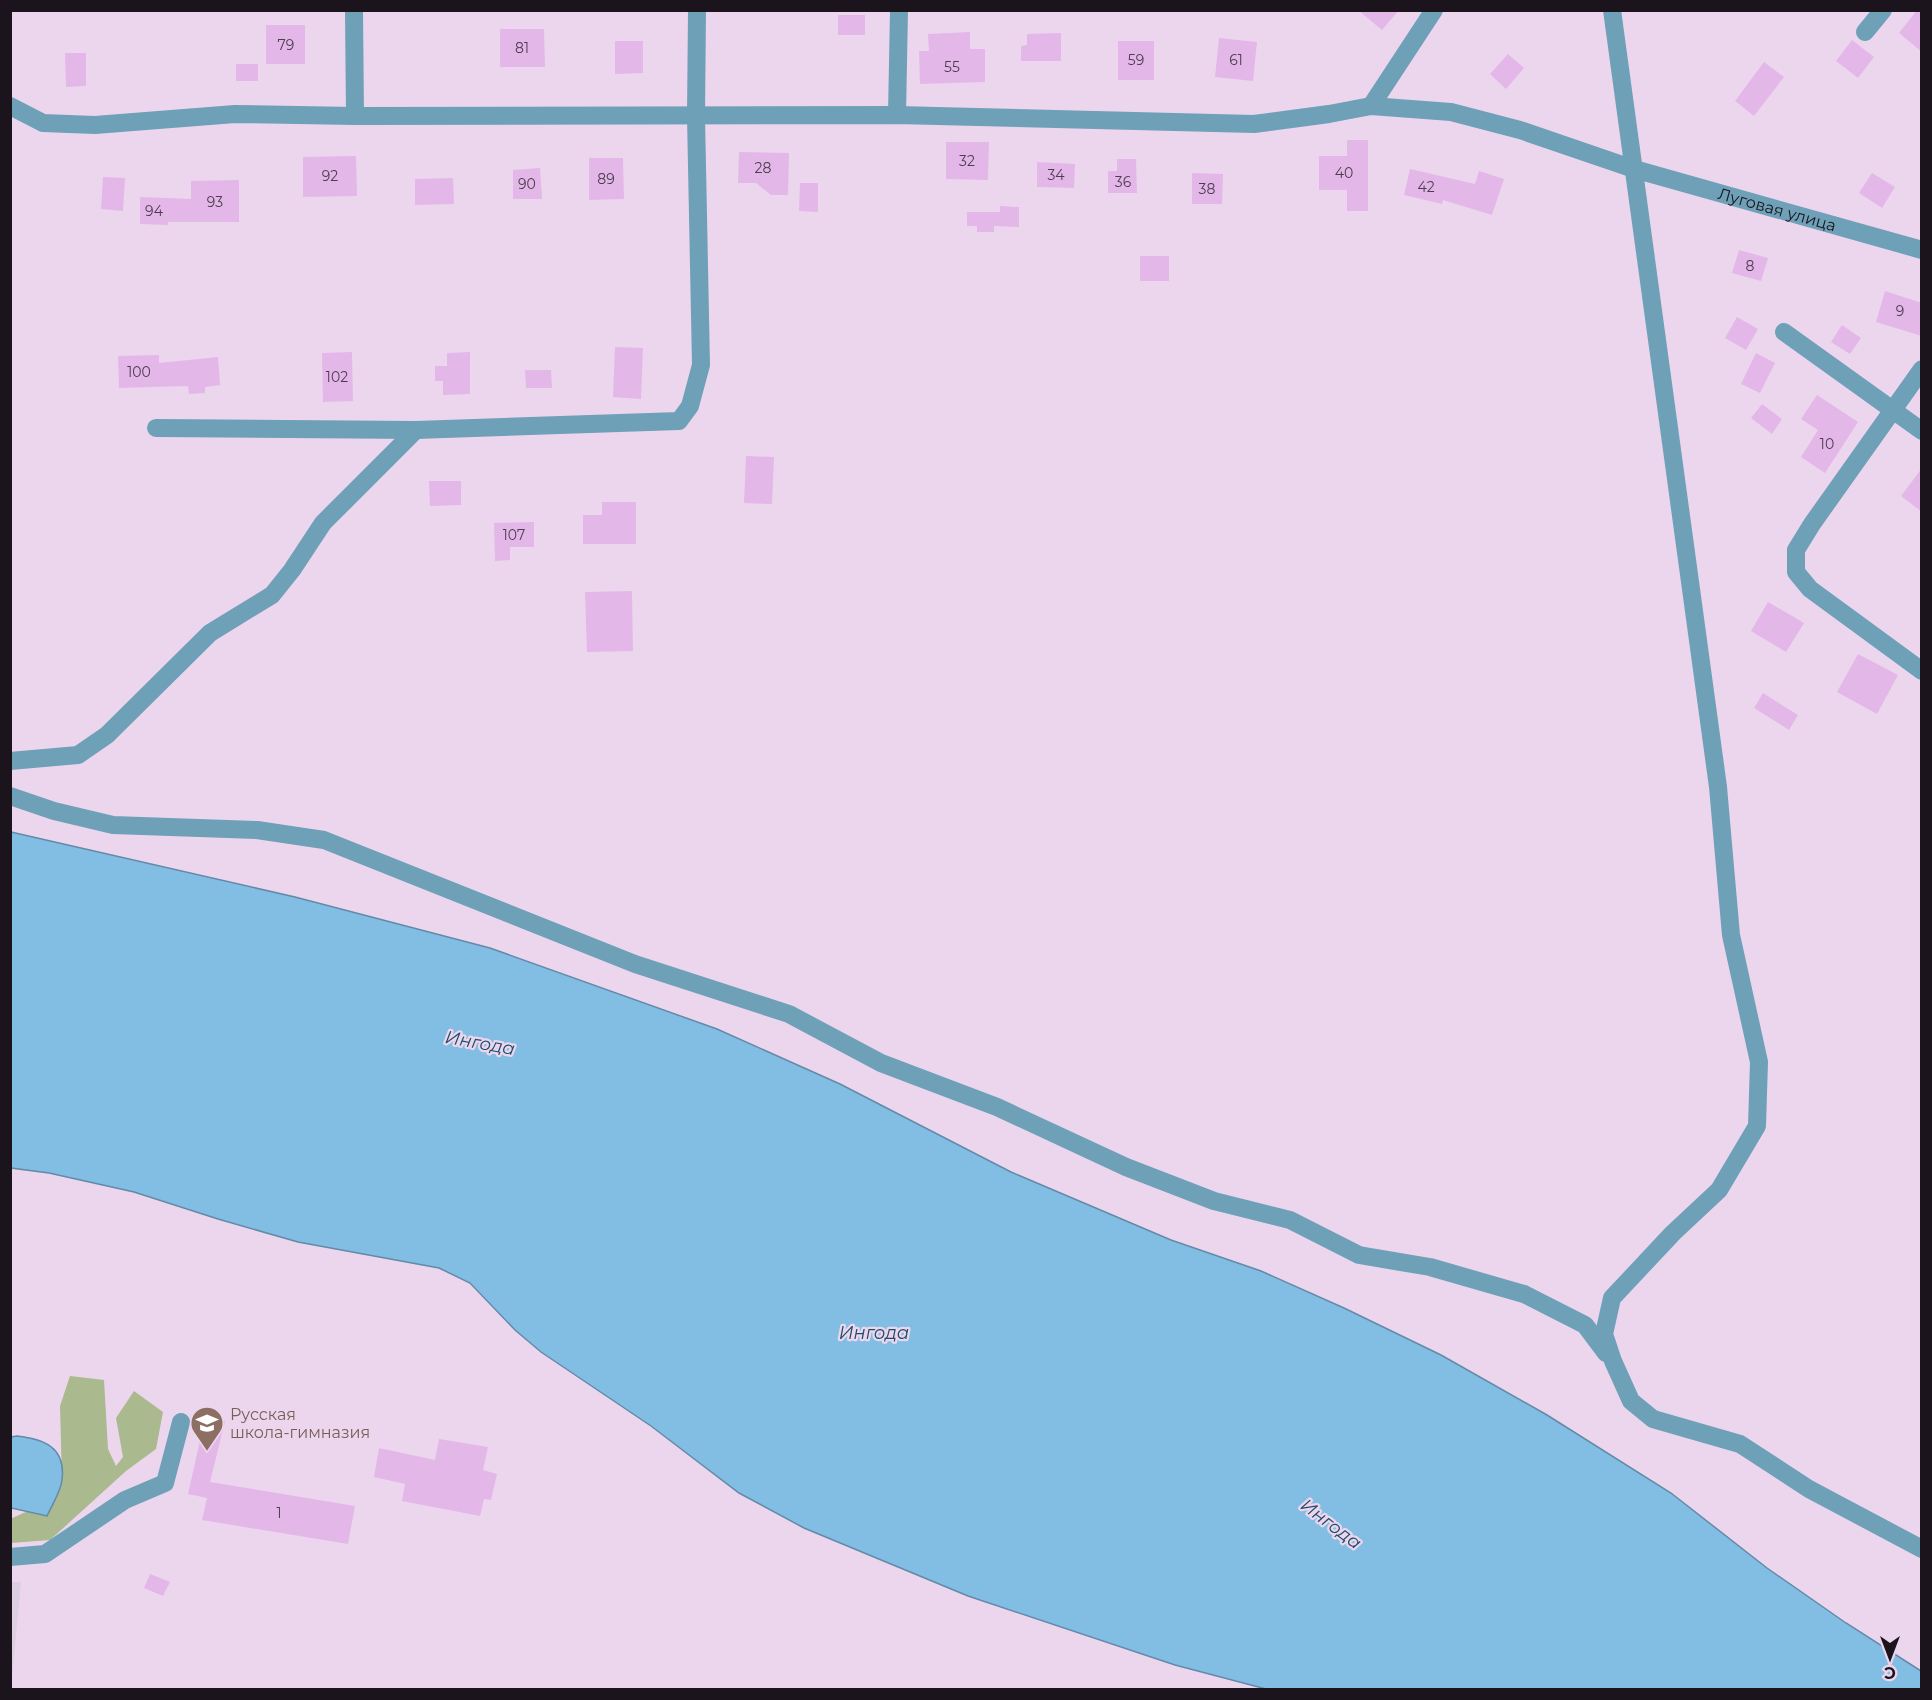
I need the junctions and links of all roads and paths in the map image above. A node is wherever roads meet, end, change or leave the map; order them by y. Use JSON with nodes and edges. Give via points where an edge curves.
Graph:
{"nodes":[{"id":1,"x":354,"y":10,"type":"edge"},
{"id":2,"x":697,"y":10,"type":"edge"},
{"id":3,"x":899,"y":10,"type":"edge"},
{"id":4,"x":1434,"y":10,"type":"edge"},
{"id":5,"x":1612,"y":10,"type":"edge"},
{"id":6,"x":1883,"y":10,"type":"edge"},
{"id":7,"x":1865,"y":32,"type":"dead end"},
{"id":8,"x":10,"y":105,"type":"edge"},
{"id":9,"x":1371,"y":106,"type":"junction"},
{"id":10,"x":897,"y":115,"type":"junction"},
{"id":11,"x":355,"y":116,"type":"junction"},
{"id":12,"x":696,"y":116,"type":"junction"},
{"id":13,"x":1634,"y":169,"type":"junction"},
{"id":14,"x":1922,"y":250,"type":"edge"},
{"id":15,"x":1784,"y":333,"type":"dead end"},
{"id":16,"x":1922,"y":369,"type":"edge"},
{"id":17,"x":1893,"y":409,"type":"junction"},
{"id":18,"x":156,"y":428,"type":"dead end"},
{"id":19,"x":416,"y":430,"type":"junction"},
{"id":20,"x":1922,"y":431,"type":"edge"},
{"id":21,"x":1922,"y":671,"type":"edge"},
{"id":22,"x":10,"y":761,"type":"edge"},
{"id":23,"x":10,"y":796,"type":"edge"},
{"id":24,"x":1613,"y":1361,"type":"junction"},
{"id":25,"x":181,"y":1422,"type":"dead end"},
{"id":26,"x":1922,"y":1549,"type":"edge"},
{"id":27,"x":10,"y":1557,"type":"edge"}],
"edges":[{"from":1,"to":11,"type":"street"},
{"from":2,"to":12,"type":"street"},
{"from":3,"to":10,"type":"street"},
{"from":4,"to":9,"type":"street"},
{"from":5,"to":13,"type":"street"},
{"from":6,"to":7,"type":"street"},
{"from":8,"to":11,"type":"street","name":"Луговая улица","via":[[44,123],[95,125],[235,114]]},
{"from":9,"to":10,"type":"street","name":"Луговая улица","via":[[1254,124]]},
{"from":9,"to":13,"type":"street","name":"Луговая улица","via":[[1451,112],[1520,130]]},
{"from":10,"to":12,"type":"street","name":"Луговая улица"},
{"from":11,"to":12,"type":"street","name":"Луговая улица"},
{"from":12,"to":19,"type":"street","via":[[701,365],[690,406],[679,421]]},
{"from":13,"to":14,"type":"street","name":"Луговая улица"},
{"from":13,"to":24,"type":"street","via":[[1718,786],[1731,935],[1759,1062],[1757,1126],[1719,1190],[1612,1298],[1604,1334]]},
{"from":15,"to":17,"type":"street"},
{"from":16,"to":17,"type":"street"},
{"from":17,"to":20,"type":"street"},
{"from":17,"to":21,"type":"street","via":[[1796,550],[1796,572],[1810,589]]},
{"from":18,"to":19,"type":"street"},
{"from":19,"to":22,"type":"street","via":[[323,523],[272,595],[210,633],[107,735],[78,755]]},
{"from":23,"to":24,"type":"street","via":[[113,825],[257,830],[324,840],[635,964],[789,1014],[881,1063],[997,1107],[1126,1167],[1214,1201],[1290,1220],[1359,1255],[1430,1267],[1524,1294],[1585,1325]]},
{"from":24,"to":26,"type":"street","via":[[1631,1401],[1653,1419],[1740,1444],[1809,1489]]},
{"from":25,"to":27,"type":"street","via":[[165,1483],[125,1500],[45,1554]]}]}
